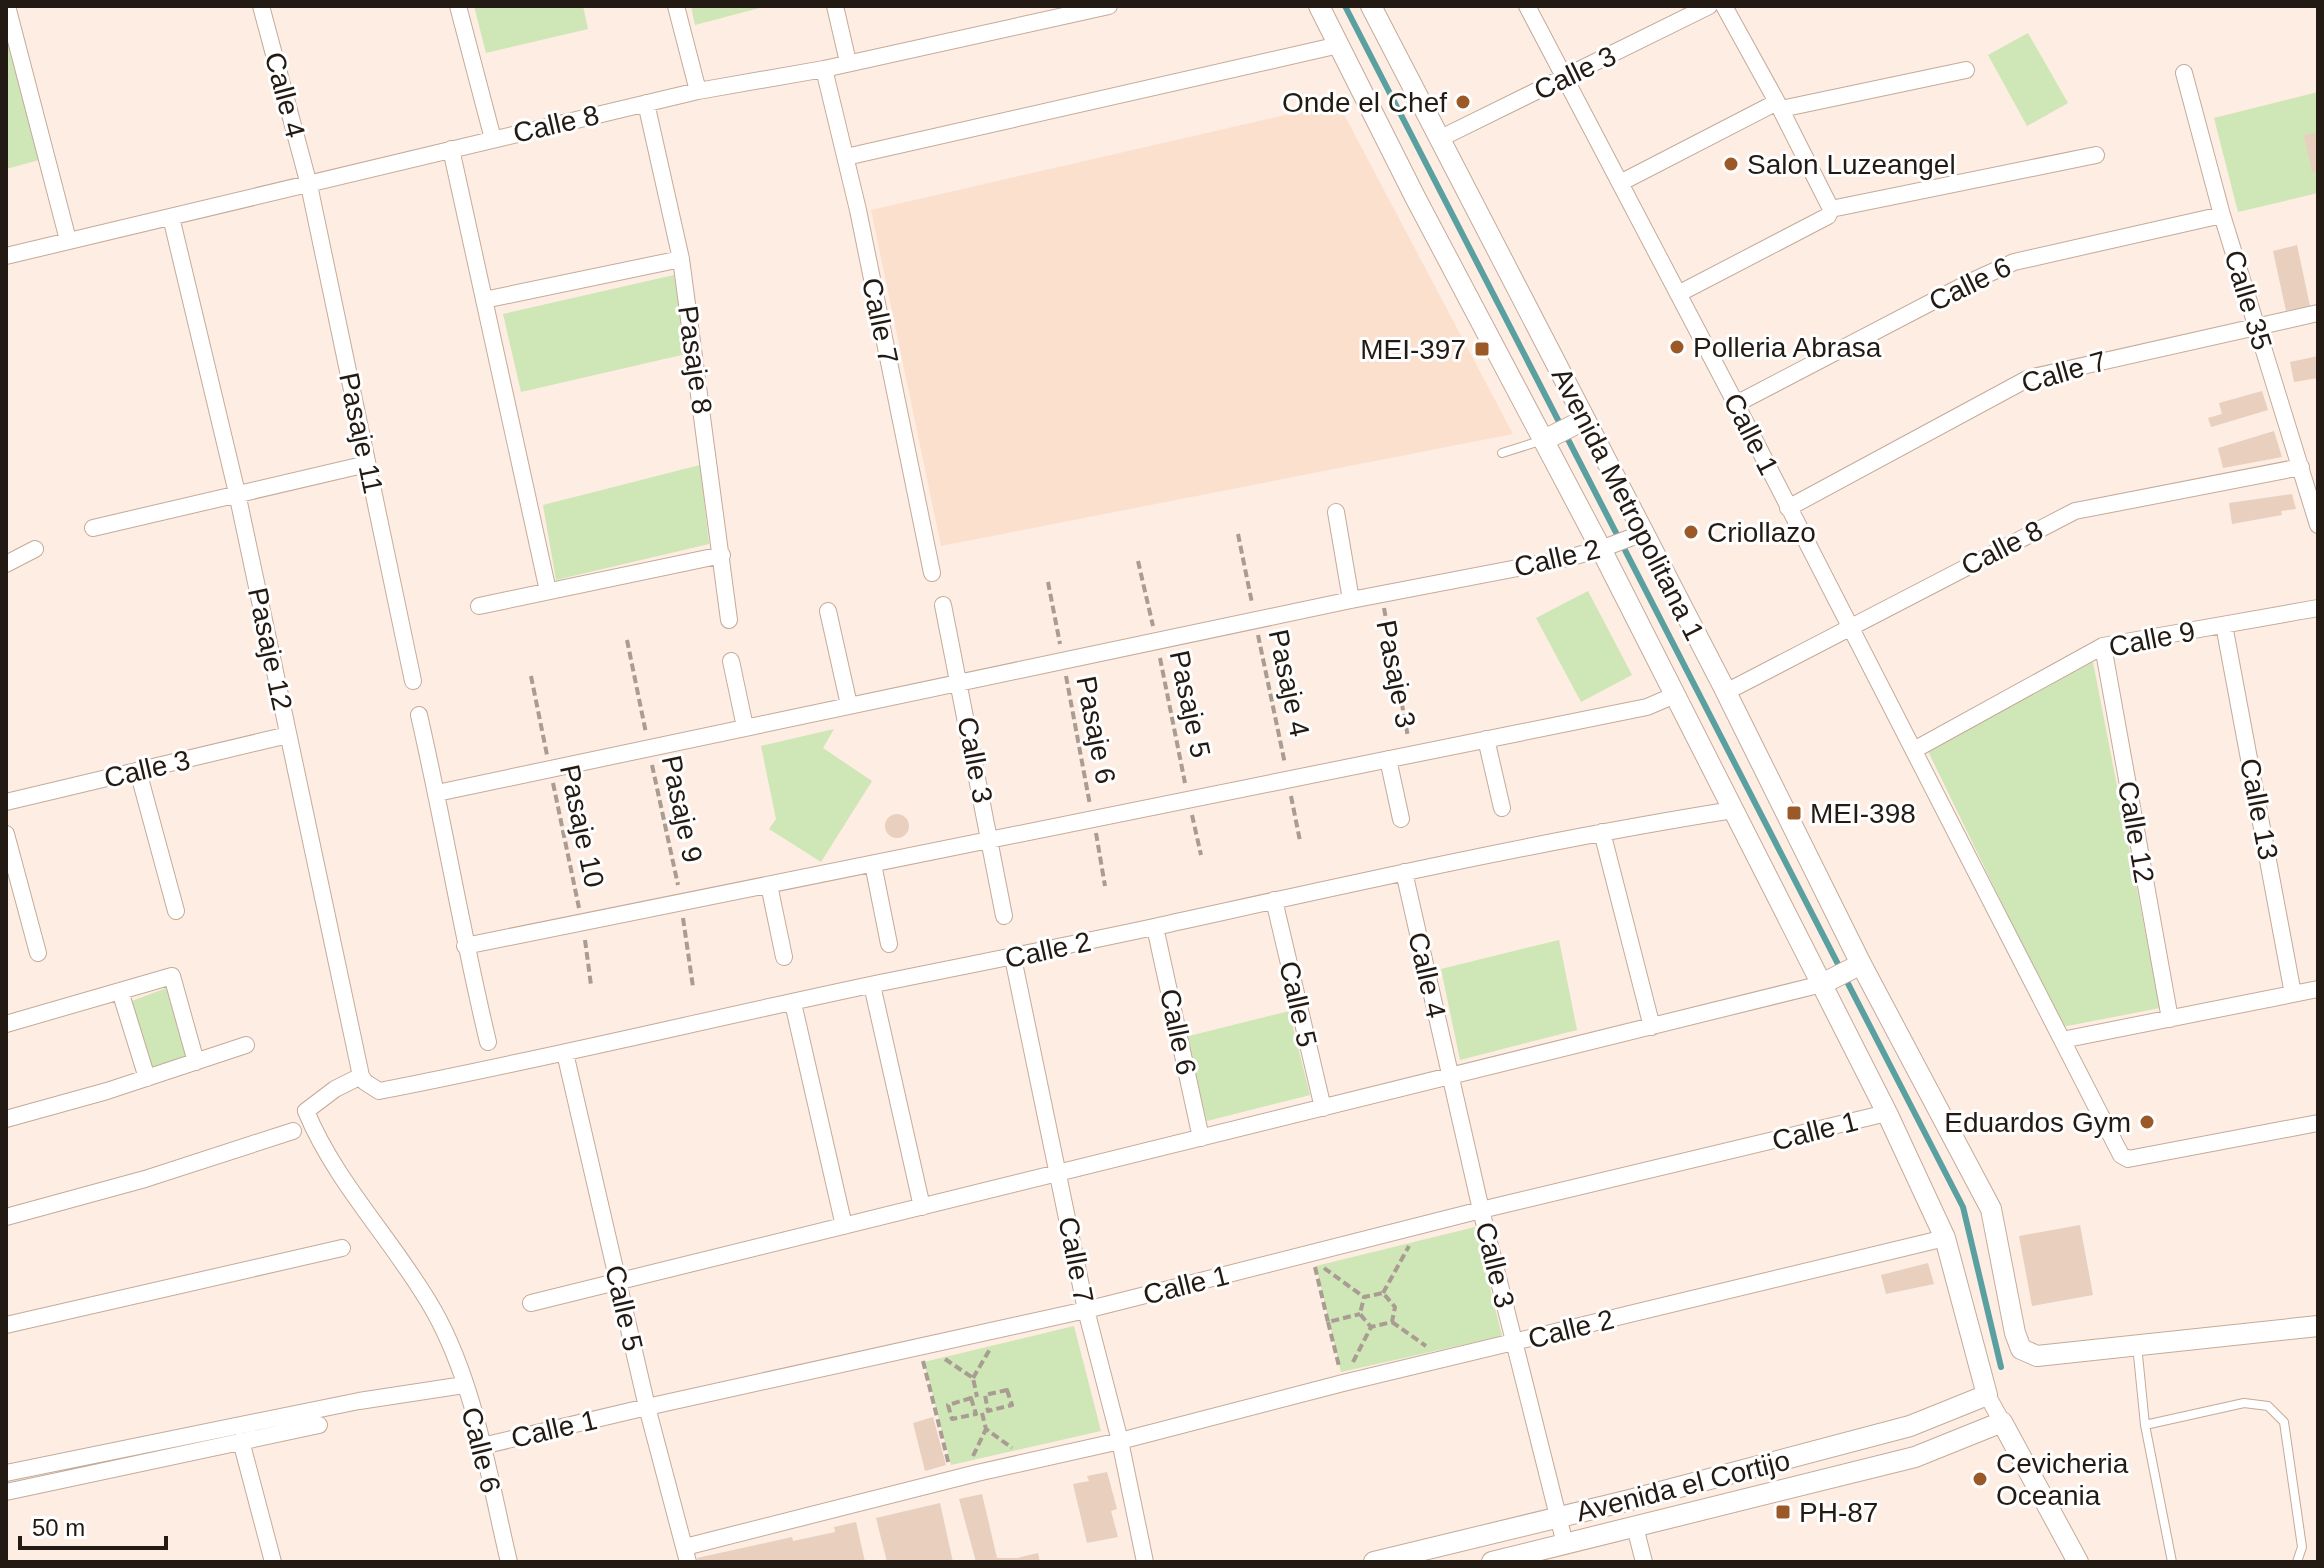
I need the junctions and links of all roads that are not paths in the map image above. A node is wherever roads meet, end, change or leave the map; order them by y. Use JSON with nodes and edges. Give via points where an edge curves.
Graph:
{"nodes":[{"id":1,"x":7,"y":6,"type":"edge"},
{"id":2,"x":261,"y":6,"type":"edge"},
{"id":3,"x":458,"y":6,"type":"edge"},
{"id":4,"x":676,"y":6,"type":"edge"},
{"id":5,"x":835,"y":6,"type":"edge"},
{"id":6,"x":1109,"y":6,"type":"edge"},
{"id":7,"x":1319,"y":6,"type":"edge"},
{"id":8,"x":1371,"y":6,"type":"edge"},
{"id":9,"x":1527,"y":6,"type":"edge"},
{"id":10,"x":1709,"y":6,"type":"edge"},
{"id":11,"x":1724,"y":6,"type":"edge"},
{"id":12,"x":1339,"y":45,"type":"junction"},
{"id":13,"x":848,"y":62,"type":"junction"},
{"id":14,"x":824,"y":69,"type":"junction"},
{"id":15,"x":1966,"y":70,"type":"dead end"},
{"id":16,"x":2184,"y":73,"type":"dead end"},
{"id":17,"x":1566,"y":78,"type":"junction"},
{"id":18,"x":698,"y":91,"type":"junction"},
{"id":19,"x":646,"y":103,"type":"junction"},
{"id":20,"x":1779,"y":105,"type":"junction"},
{"id":21,"x":1441,"y":138,"type":"junction"},
{"id":22,"x":493,"y":139,"type":"junction"},
{"id":23,"x":451,"y":149,"type":"junction"},
{"id":24,"x":2096,"y":155,"type":"dead end"},
{"id":25,"x":846,"y":157,"type":"junction"},
{"id":26,"x":1620,"y":183,"type":"junction"},
{"id":27,"x":309,"y":185,"type":"junction"},
{"id":28,"x":1831,"y":209,"type":"junction"},
{"id":29,"x":2222,"y":215,"type":"junction"},
{"id":30,"x":171,"y":217,"type":"junction"},
{"id":31,"x":68,"y":240,"type":"junction"},
{"id":32,"x":6,"y":256,"type":"edge"},
{"id":33,"x":681,"y":259,"type":"junction"},
{"id":34,"x":1678,"y":294,"type":"junction"},
{"id":35,"x":484,"y":300,"type":"junction"},
{"id":36,"x":2318,"y":313,"type":"edge"},
{"id":37,"x":2256,"y":326,"type":"junction"},
{"id":38,"x":1736,"y":404,"type":"junction"},
{"id":39,"x":1580,"y":422,"type":"junction"},
{"id":40,"x":1548,"y":437,"type":"junction"},
{"id":41,"x":1502,"y":453,"type":"dead end"},
{"id":42,"x":367,"y":464,"type":"junction"},
{"id":43,"x":2301,"y":467,"type":"junction"},
{"id":44,"x":237,"y":493,"type":"junction"},
{"id":45,"x":1788,"y":508,"type":"junction"},
{"id":46,"x":1336,"y":512,"type":"dead end"},
{"id":47,"x":2318,"y":525,"type":"edge"},
{"id":48,"x":93,"y":528,"type":"dead end"},
{"id":49,"x":1638,"y":535,"type":"junction"},
{"id":50,"x":1604,"y":548,"type":"junction"},
{"id":51,"x":35,"y":549,"type":"dead end"},
{"id":52,"x":722,"y":555,"type":"junction"},
{"id":53,"x":6,"y":564,"type":"edge"},
{"id":54,"x":932,"y":573,"type":"dead end"},
{"id":55,"x":548,"y":591,"type":"junction"},
{"id":56,"x":1351,"y":600,"type":"junction"},
{"id":57,"x":943,"y":605,"type":"dead end"},
{"id":58,"x":479,"y":606,"type":"dead end"},
{"id":59,"x":2318,"y":608,"type":"edge"},
{"id":60,"x":828,"y":611,"type":"dead end"},
{"id":61,"x":729,"y":620,"type":"dead end"},
{"id":62,"x":1850,"y":625,"type":"junction"},
{"id":63,"x":2224,"y":625,"type":"junction"},
{"id":64,"x":2103,"y":646,"type":"junction"},
{"id":65,"x":731,"y":661,"type":"dead end"},
{"id":66,"x":413,"y":681,"type":"dead end"},
{"id":67,"x":960,"y":682,"type":"junction"},
{"id":68,"x":1726,"y":692,"type":"junction"},
{"id":69,"x":1675,"y":695,"type":"junction"},
{"id":70,"x":849,"y":705,"type":"junction"},
{"id":71,"x":419,"y":715,"type":"dead end"},
{"id":72,"x":745,"y":727,"type":"junction"},
{"id":73,"x":288,"y":735,"type":"junction"},
{"id":74,"x":1486,"y":739,"type":"junction"},
{"id":75,"x":1914,"y":750,"type":"junction"},
{"id":76,"x":1388,"y":759,"type":"junction"},
{"id":77,"x":138,"y":771,"type":"junction"},
{"id":78,"x":437,"y":793,"type":"junction"},
{"id":79,"x":6,"y":802,"type":"edge"},
{"id":80,"x":1502,"y":808,"type":"dead end"},
{"id":81,"x":1733,"y":810,"type":"junction"},
{"id":82,"x":1401,"y":819,"type":"dead end"},
{"id":83,"x":1602,"y":832,"type":"junction"},
{"id":84,"x":6,"y":834,"type":"edge"},
{"id":85,"x":990,"y":840,"type":"junction"},
{"id":86,"x":873,"y":864,"type":"junction"},
{"id":87,"x":1404,"y":872,"type":"junction"},
{"id":88,"x":769,"y":885,"type":"junction"},
{"id":89,"x":1274,"y":900,"type":"junction"},
{"id":90,"x":176,"y":911,"type":"dead end"},
{"id":91,"x":1004,"y":916,"type":"dead end"},
{"id":92,"x":1155,"y":927,"type":"junction"},
{"id":93,"x":889,"y":944,"type":"dead end"},
{"id":94,"x":465,"y":946,"type":"junction"},
{"id":95,"x":38,"y":953,"type":"dead end"},
{"id":96,"x":784,"y":957,"type":"dead end"},
{"id":97,"x":1013,"y":958,"type":"junction"},
{"id":98,"x":1857,"y":966,"type":"junction"},
{"id":99,"x":1826,"y":982,"type":"junction"},
{"id":100,"x":872,"y":985,"type":"junction"},
{"id":101,"x":2318,"y":989,"type":"edge"},
{"id":102,"x":120,"y":991,"type":"junction"},
{"id":103,"x":2293,"y":994,"type":"junction"},
{"id":104,"x":793,"y":1003,"type":"junction"},
{"id":105,"x":2170,"y":1019,"type":"junction"},
{"id":106,"x":6,"y":1024,"type":"edge"},
{"id":107,"x":1652,"y":1027,"type":"junction"},
{"id":108,"x":2062,"y":1040,"type":"junction"},
{"id":109,"x":488,"y":1042,"type":"dead end"},
{"id":110,"x":246,"y":1045,"type":"dead end"},
{"id":111,"x":565,"y":1053,"type":"junction"},
{"id":112,"x":196,"y":1062,"type":"junction"},
{"id":113,"x":147,"y":1078,"type":"junction"},
{"id":114,"x":1450,"y":1078,"type":"junction"},
{"id":115,"x":363,"y":1079,"type":"junction"},
{"id":116,"x":1323,"y":1108,"type":"junction"},
{"id":117,"x":1887,"y":1113,"type":"junction"},
{"id":118,"x":6,"y":1119,"type":"edge"},
{"id":119,"x":2318,"y":1123,"type":"edge"},
{"id":120,"x":293,"y":1131,"type":"dead end"},
{"id":121,"x":1201,"y":1138,"type":"junction"},
{"id":122,"x":1059,"y":1173,"type":"junction"},
{"id":123,"x":922,"y":1207,"type":"junction"},
{"id":124,"x":1481,"y":1210,"type":"junction"},
{"id":125,"x":6,"y":1217,"type":"edge"},
{"id":126,"x":844,"y":1226,"type":"junction"},
{"id":127,"x":1945,"y":1238,"type":"junction"},
{"id":128,"x":342,"y":1248,"type":"dead end"},
{"id":129,"x":618,"y":1282,"type":"junction"},
{"id":130,"x":531,"y":1303,"type":"dead end"},
{"id":131,"x":1086,"y":1310,"type":"junction"},
{"id":132,"x":6,"y":1325,"type":"edge"},
{"id":133,"x":2318,"y":1326,"type":"edge"},
{"id":134,"x":1514,"y":1343,"type":"junction"},
{"id":135,"x":2137,"y":1344,"type":"junction"},
{"id":136,"x":464,"y":1385,"type":"junction"},
{"id":137,"x":1987,"y":1395,"type":"junction"},
{"id":138,"x":647,"y":1407,"type":"junction"},
{"id":139,"x":2002,"y":1422,"type":"junction"},
{"id":140,"x":319,"y":1425,"type":"dead end"},
{"id":141,"x":2145,"y":1425,"type":"junction"},
{"id":142,"x":241,"y":1441,"type":"junction"},
{"id":143,"x":1120,"y":1441,"type":"junction"},
{"id":144,"x":482,"y":1446,"type":"junction"},
{"id":145,"x":6,"y":1473,"type":"edge"},
{"id":146,"x":6,"y":1492,"type":"edge"},
{"id":147,"x":1558,"y":1518,"type":"junction"},
{"id":148,"x":1635,"y":1527,"type":"junction"},
{"id":149,"x":1565,"y":1544,"type":"junction"},
{"id":150,"x":686,"y":1554,"type":"edge"},
{"id":151,"x":273,"y":1562,"type":"edge"},
{"id":152,"x":509,"y":1562,"type":"edge"},
{"id":153,"x":1145,"y":1562,"type":"edge"},
{"id":154,"x":1374,"y":1562,"type":"edge"},
{"id":155,"x":1492,"y":1562,"type":"edge"},
{"id":156,"x":1644,"y":1562,"type":"edge"},
{"id":157,"x":2078,"y":1562,"type":"edge"},
{"id":158,"x":2172,"y":1562,"type":"edge"},
{"id":159,"x":2297,"y":1562,"type":"edge"}],
"edges":[{"from":1,"to":31,"type":"street"},
{"from":2,"to":27,"type":"street","name":"Calle 4"},
{"from":3,"to":22,"type":"street"},
{"from":4,"to":18,"type":"street"},
{"from":5,"to":13,"type":"street"},
{"from":6,"to":13,"type":"street","name":"Calle 8"},
{"from":7,"to":12,"type":"street","name":"Avenida Metropolitana 1"},
{"from":8,"to":21,"type":"street","name":"Avenida Metropolitana 1"},
{"from":9,"to":17,"type":"street","name":"Calle 1"},
{"from":10,"to":17,"type":"street","name":"Calle 3"},
{"from":11,"to":20,"type":"street"},
{"from":12,"to":25,"type":"street"},
{"from":12,"to":40,"type":"street","name":"Avenida Metropolitana 1","via":[[1415,197]]},
{"from":13,"to":14,"type":"street","name":"Calle 8"},
{"from":14,"to":18,"type":"street","name":"Calle 8"},
{"from":14,"to":25,"type":"street","name":"Calle 7"},
{"from":15,"to":20,"type":"street"},
{"from":16,"to":29,"type":"street","name":"Calle 35"},
{"from":17,"to":21,"type":"street","name":"Calle 3"},
{"from":17,"to":26,"type":"street","name":"Calle 1"},
{"from":18,"to":19,"type":"street","name":"Calle 8"},
{"from":19,"to":22,"type":"street","name":"Calle 8"},
{"from":19,"to":33,"type":"street","name":"Pasaje 8"},
{"from":20,"to":26,"type":"street"},
{"from":20,"to":28,"type":"street"},
{"from":21,"to":39,"type":"street","name":"Avenida Metropolitana 1"},
{"from":22,"to":23,"type":"street","name":"Calle 8"},
{"from":23,"to":27,"type":"street","name":"Calle 8"},
{"from":23,"to":35,"type":"street"},
{"from":24,"to":28,"type":"street"},
{"from":25,"to":54,"type":"street","name":"Calle 7"},
{"from":26,"to":34,"type":"street","name":"Calle 1"},
{"from":27,"to":30,"type":"street","name":"Calle 8"},
{"from":27,"to":42,"type":"street","name":"Pasaje 11"},
{"from":28,"to":34,"type":"street","via":[[1828,216]]},
{"from":29,"to":37,"type":"street","name":"Calle 35"},
{"from":29,"to":38,"type":"street","name":"Calle 6","via":[[2014,262]]},
{"from":30,"to":31,"type":"street","name":"Calle 8"},
{"from":30,"to":44,"type":"street","name":"Pasaje 12"},
{"from":31,"to":32,"type":"street","name":"Calle 8"},
{"from":33,"to":35,"type":"street"},
{"from":33,"to":52,"type":"street","name":"Pasaje 8"},
{"from":34,"to":38,"type":"street","name":"Calle 1"},
{"from":35,"to":55,"type":"street"},
{"from":36,"to":37,"type":"street","name":"Calle 7"},
{"from":37,"to":43,"type":"street","name":"Calle 35"},
{"from":37,"to":45,"type":"street","name":"Calle 7","via":[[2029,378]]},
{"from":38,"to":45,"type":"street","name":"Calle 1"},
{"from":39,"to":40,"type":"street"},
{"from":39,"to":49,"type":"street","name":"Avenida Metropolitana 1"},
{"from":40,"to":41,"type":"lane"},
{"from":40,"to":50,"type":"street","name":"Avenida Metropolitana 1"},
{"from":42,"to":44,"type":"street"},
{"from":42,"to":66,"type":"street","name":"Pasaje 11"},
{"from":43,"to":47,"type":"street","name":"Calle 35"},
{"from":43,"to":62,"type":"street","name":"Calle 8","via":[[2075,511]]},
{"from":44,"to":48,"type":"street"},
{"from":44,"to":73,"type":"street","name":"Pasaje 12"},
{"from":45,"to":62,"type":"street","name":"Calle 1"},
{"from":46,"to":56,"type":"street","name":"Pasaje 3"},
{"from":49,"to":50,"type":"street","name":"Calle 2"},
{"from":49,"to":68,"type":"street","name":"Avenida Metropolitana 1"},
{"from":50,"to":56,"type":"street","name":"Calle 2"},
{"from":50,"to":69,"type":"street","name":"Avenida Metropolitana 1"},
{"from":51,"to":53,"type":"street"},
{"from":52,"to":55,"type":"street"},
{"from":52,"to":61,"type":"street","name":"Pasaje 8"},
{"from":55,"to":58,"type":"street"},
{"from":56,"to":67,"type":"street","name":"Calle 2"},
{"from":57,"to":67,"type":"street","name":"Calle 3"},
{"from":59,"to":63,"type":"street","name":"Calle 9"},
{"from":60,"to":70,"type":"street"},
{"from":62,"to":68,"type":"street","name":"Calle 8"},
{"from":62,"to":75,"type":"street","name":"Calle 1"},
{"from":63,"to":64,"type":"street","name":"Calle 9"},
{"from":63,"to":103,"type":"street","name":"Calle 13"},
{"from":64,"to":75,"type":"street","name":"Calle 9"},
{"from":64,"to":105,"type":"street","name":"Calle 12"},
{"from":65,"to":72,"type":"street"},
{"from":67,"to":70,"type":"street","name":"Calle 2"},
{"from":67,"to":85,"type":"street","name":"Calle 3"},
{"from":68,"to":98,"type":"street","name":"Avenida Metropolitana 1"},
{"from":69,"to":74,"type":"street","via":[[1647,707]]},
{"from":69,"to":81,"type":"street","name":"Avenida Metropolitana 1"},
{"from":70,"to":72,"type":"street","name":"Calle 2"},
{"from":71,"to":78,"type":"street"},
{"from":72,"to":78,"type":"street","name":"Calle 2"},
{"from":73,"to":77,"type":"street","name":"Calle 3"},
{"from":73,"to":115,"type":"street","name":"Pasaje 12"},
{"from":74,"to":76,"type":"street"},
{"from":74,"to":80,"type":"street"},
{"from":75,"to":108,"type":"street","name":"Calle 1"},
{"from":76,"to":82,"type":"street","name":"Pasaje 3"},
{"from":76,"to":85,"type":"street"},
{"from":77,"to":79,"type":"street","name":"Calle 3"},
{"from":77,"to":90,"type":"street"},
{"from":78,"to":94,"type":"street"},
{"from":81,"to":83,"type":"street","name":"Calle 2"},
{"from":81,"to":99,"type":"street","name":"Avenida Metropolitana 1"},
{"from":83,"to":87,"type":"street","name":"Calle 2"},
{"from":83,"to":107,"type":"street"},
{"from":84,"to":95,"type":"street"},
{"from":85,"to":86,"type":"street"},
{"from":85,"to":91,"type":"street","name":"Calle 3"},
{"from":86,"to":88,"type":"street"},
{"from":86,"to":93,"type":"street"},
{"from":87,"to":89,"type":"street","name":"Calle 2"},
{"from":87,"to":114,"type":"street","name":"Calle 4"},
{"from":88,"to":94,"type":"street"},
{"from":88,"to":96,"type":"street"},
{"from":89,"to":92,"type":"street","name":"Calle 2"},
{"from":89,"to":116,"type":"street","name":"Calle 5"},
{"from":92,"to":97,"type":"street","name":"Calle 2"},
{"from":92,"to":121,"type":"street","name":"Calle 6"},
{"from":94,"to":109,"type":"street"},
{"from":97,"to":100,"type":"street","name":"Calle 2"},
{"from":97,"to":122,"type":"street","name":"Calle 7"},
{"from":98,"to":99,"type":"street"},
{"from":98,"to":135,"type":"street","name":"Avenida Metropolitana 1","via":[[1991,1209],[2021,1349],[2037,1356]]},
{"from":99,"to":107,"type":"street"},
{"from":99,"to":117,"type":"street","name":"Avenida Metropolitana 1"},
{"from":100,"to":104,"type":"street","name":"Calle 2"},
{"from":100,"to":123,"type":"street"},
{"from":101,"to":103,"type":"street"},
{"from":102,"to":106,"type":"street"},
{"from":102,"to":112,"type":"street","via":[[172,976]]},
{"from":102,"to":113,"type":"street"},
{"from":103,"to":105,"type":"street"},
{"from":104,"to":111,"type":"street","name":"Calle 2"},
{"from":104,"to":126,"type":"street"},
{"from":105,"to":108,"type":"street"},
{"from":107,"to":114,"type":"street"},
{"from":108,"to":119,"type":"street","name":"Calle 1","via":[[2121,1155],[2128,1159]]},
{"from":110,"to":112,"type":"street"},
{"from":111,"to":115,"type":"street","name":"Calle 2","via":[[379,1091]]},
{"from":111,"to":129,"type":"street","name":"Calle 5"},
{"from":112,"to":113,"type":"street"},
{"from":113,"to":118,"type":"street"},
{"from":114,"to":116,"type":"street"},
{"from":114,"to":124,"type":"street","name":"Calle 3"},
{"from":115,"to":136,"type":"street","name":"Calle 6","via":[[335,1089],[306,1111],[316,1137],[433,1310]]},
{"from":116,"to":121,"type":"street"},
{"from":117,"to":124,"type":"street","name":"Calle 1"},
{"from":117,"to":127,"type":"street","name":"Avenida Metropolitana 1"},
{"from":120,"to":125,"type":"street"},
{"from":121,"to":122,"type":"street"},
{"from":122,"to":123,"type":"street"},
{"from":122,"to":131,"type":"street","name":"Calle 7"},
{"from":123,"to":126,"type":"street"},
{"from":124,"to":131,"type":"street","name":"Calle 1"},
{"from":124,"to":134,"type":"street","name":"Calle 3"},
{"from":126,"to":129,"type":"street"},
{"from":127,"to":134,"type":"street","name":"Calle 2"},
{"from":127,"to":137,"type":"street","name":"Avenida Metropolitana 1"},
{"from":128,"to":132,"type":"street"},
{"from":129,"to":130,"type":"street"},
{"from":129,"to":138,"type":"street","name":"Calle 5"},
{"from":131,"to":138,"type":"street","name":"Calle 1"},
{"from":131,"to":143,"type":"street","name":"Calle 7"},
{"from":133,"to":135,"type":"street"},
{"from":134,"to":143,"type":"street","name":"Calle 2"},
{"from":134,"to":147,"type":"street","name":"Calle 3"},
{"from":135,"to":141,"type":"lane"},
{"from":136,"to":144,"type":"street","name":"Calle 6"},
{"from":136,"to":145,"type":"street","via":[[359,1401]]},
{"from":137,"to":139,"type":"street","name":"Avenida Metropolitana 1"},
{"from":137,"to":147,"type":"street","name":"Avenida el Cortijo","via":[[1910,1426]]},
{"from":138,"to":144,"type":"street","name":"Calle 1"},
{"from":138,"to":150,"type":"street","name":"Calle 5"},
{"from":139,"to":148,"type":"street","name":"Avenida el Cortijo","via":[[1915,1457]]},
{"from":139,"to":157,"type":"street","name":"Avenida Metropolitana 1"},
{"from":140,"to":142,"type":"street"},
{"from":141,"to":158,"type":"lane"},
{"from":141,"to":159,"type":"lane","via":[[2244,1403],[2268,1406],[2284,1422],[2302,1547]]},
{"from":142,"to":146,"type":"street"},
{"from":142,"to":151,"type":"street"},
{"from":143,"to":150,"type":"street","name":"Calle 2","via":[[953,1479]]},
{"from":143,"to":153,"type":"street","name":"Calle 7"},
{"from":144,"to":152,"type":"street","name":"Calle 6"},
{"from":147,"to":149,"type":"street","name":"Calle 3"},
{"from":147,"to":154,"type":"street","name":"Avenida el Cortijo"},
{"from":148,"to":149,"type":"street","name":"Avenida el Cortijo"},
{"from":148,"to":156,"type":"street"},
{"from":149,"to":155,"type":"street","name":"Avenida el Cortijo"}]}
